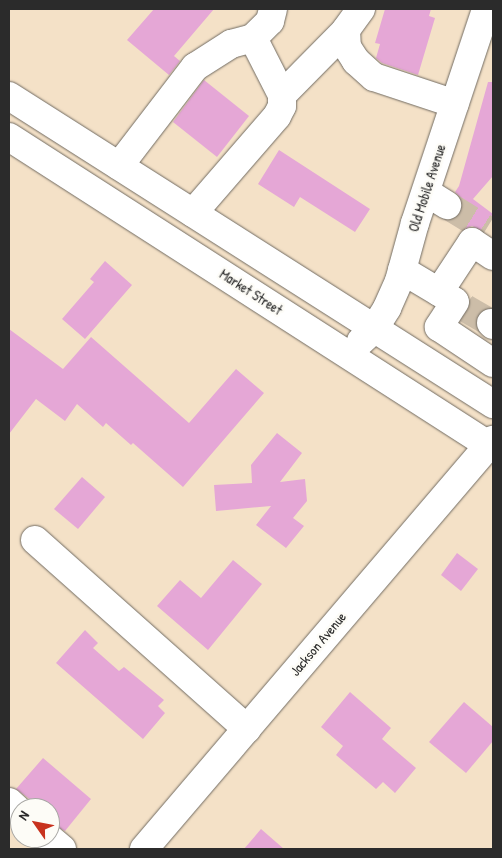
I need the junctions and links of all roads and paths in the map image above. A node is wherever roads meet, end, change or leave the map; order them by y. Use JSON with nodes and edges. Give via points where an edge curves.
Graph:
{"nodes":[{"id":1,"x":273,"y":9,"type":"edge"},
{"id":2,"x":486,"y":9,"type":"edge"},
{"id":3,"x":354,"y":20,"type":"edge"},
{"id":4,"x":253,"y":38,"type":"junction"},
{"id":5,"x":282,"y":95,"type":"junction"},
{"id":6,"x":9,"y":96,"type":"edge"},
{"id":7,"x":455,"y":104,"type":"junction"},
{"id":8,"x":9,"y":137,"type":"edge"},
{"id":9,"x":120,"y":166,"type":"junction"},
{"id":10,"x":193,"y":213,"type":"junction"},
{"id":11,"x":493,"y":256,"type":"edge"},
{"id":12,"x":402,"y":270,"type":"junction"},
{"id":13,"x":453,"y":301,"type":"junction"},
{"id":14,"x":374,"y":329,"type":"junction"},
{"id":15,"x":466,"y":345,"type":"junction"},
{"id":16,"x":347,"y":354,"type":"junction"},
{"id":17,"x":493,"y":363,"type":"edge"},
{"id":18,"x":445,"y":374,"type":"junction"},
{"id":19,"x":493,"y":404,"type":"edge"},
{"id":20,"x":492,"y":444,"type":"edge"},
{"id":21,"x":35,"y":540,"type":"dead end"},
{"id":22,"x":246,"y":729,"type":"junction"},
{"id":23,"x":144,"y":849,"type":"edge"}],
"edges":[{"from":1,"to":4,"type":"main road","via":[[270,21]]},
{"from":2,"to":7,"type":"main road","name":"Old Mobile Avenue"},
{"from":3,"to":5,"type":"main road"},
{"from":3,"to":7,"type":"main road","via":[[346,47],[374,77]]},
{"from":4,"to":5,"type":"main road"},
{"from":4,"to":9,"type":"main road","via":[[231,44],[195,67]]},
{"from":5,"to":10,"type":"main road","via":[[282,106],[277,116]]},
{"from":6,"to":9,"type":"main road"},
{"from":7,"to":12,"type":"main road","name":"Old Mobile Avenue","via":[[437,199]]},
{"from":8,"to":16,"type":"main road","name":"Market Street"},
{"from":9,"to":10,"type":"main road"},
{"from":10,"to":14,"type":"main road"},
{"from":11,"to":13,"type":"main road","via":[[472,242]]},
{"from":12,"to":13,"type":"main road"},
{"from":12,"to":14,"type":"main road","name":"Old Mobile Avenue","via":[[387,308]]},
{"from":13,"to":15,"type":"main road","via":[[438,327]]},
{"from":14,"to":16,"type":"main road","name":"Old Mobile Avenue"},
{"from":14,"to":18,"type":"main road"},
{"from":15,"to":17,"type":"main road"},
{"from":15,"to":18,"type":"main road"},
{"from":16,"to":20,"type":"main road","name":"Market Street"},
{"from":18,"to":19,"type":"main road"},
{"from":20,"to":22,"type":"main road","name":"Jackson Avenue"},
{"from":21,"to":22,"type":"main road"},
{"from":22,"to":23,"type":"main road","name":"Jackson Avenue"}]}
